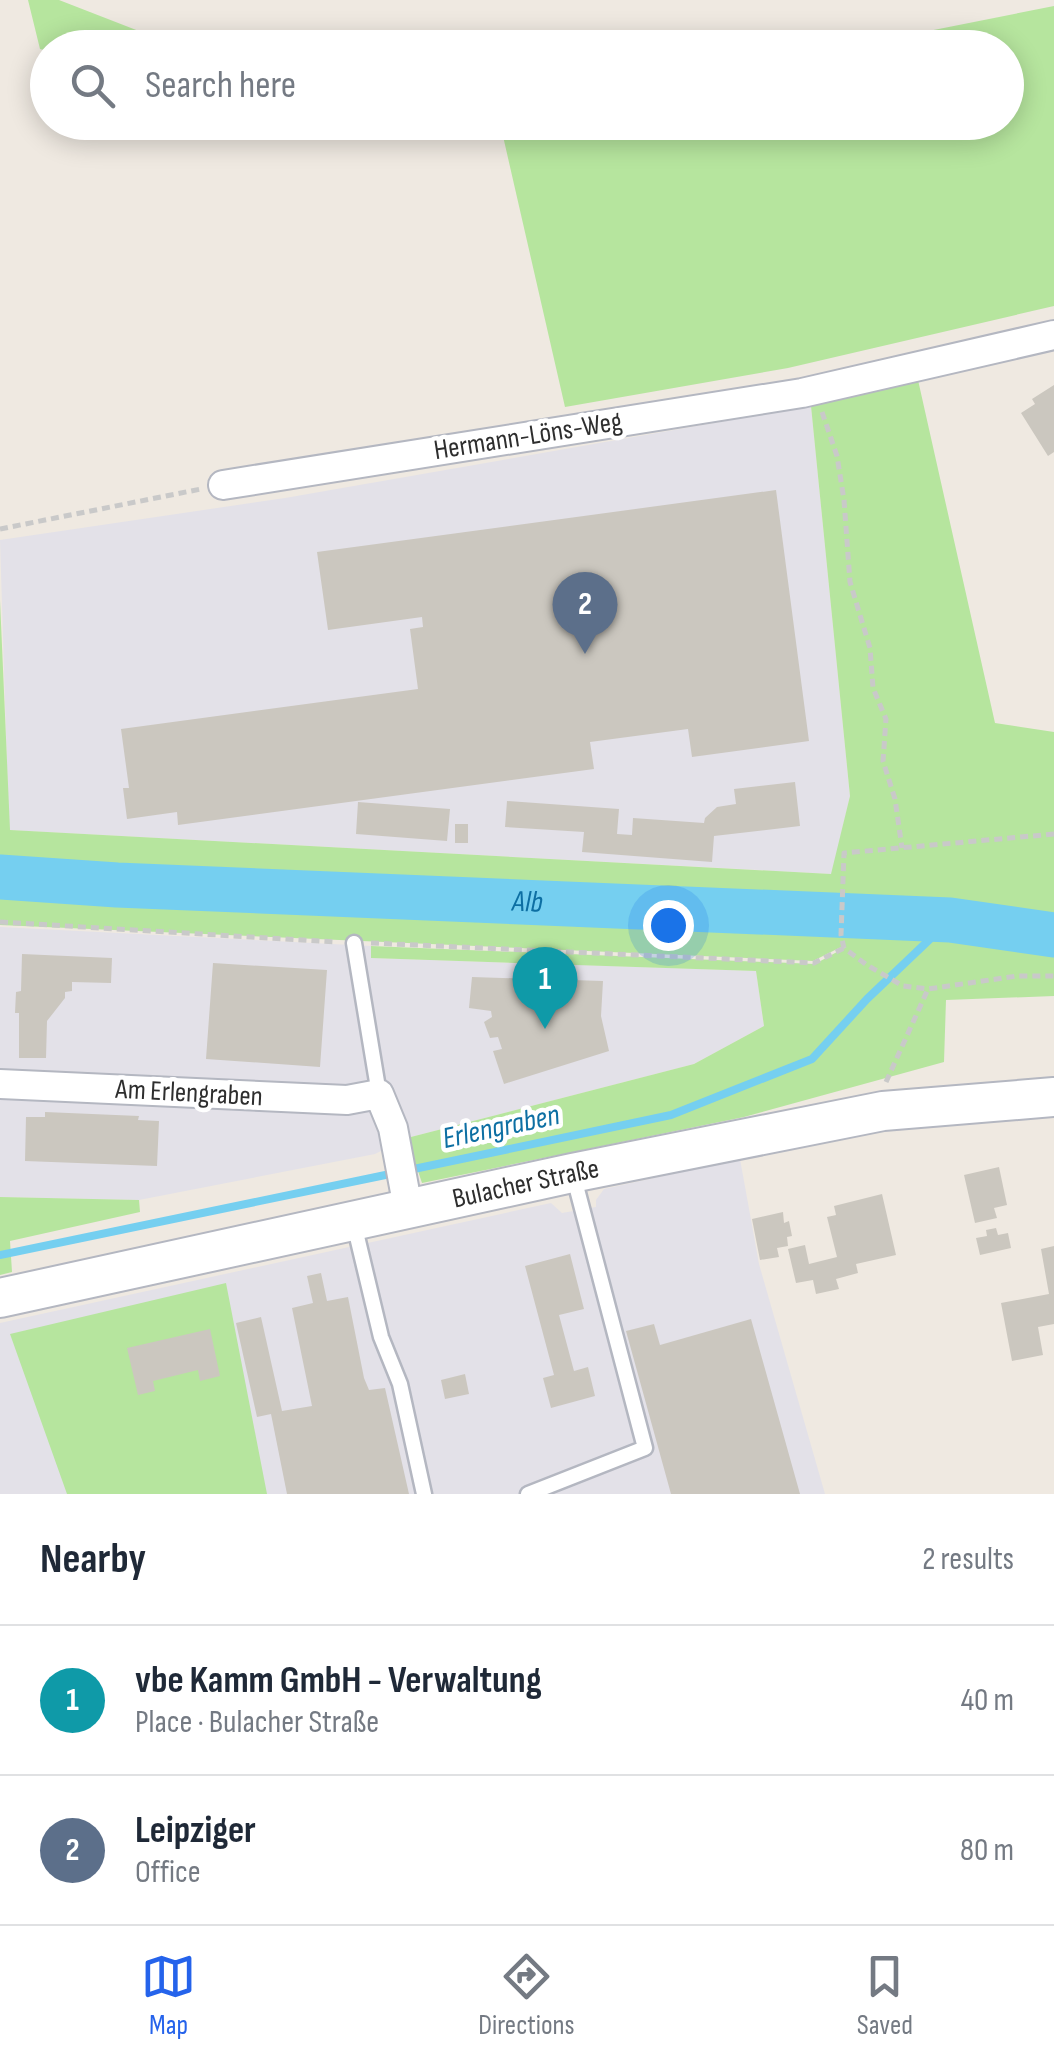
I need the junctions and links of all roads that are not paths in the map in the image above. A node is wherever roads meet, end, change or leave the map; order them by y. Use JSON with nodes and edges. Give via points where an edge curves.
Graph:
{"nodes":[{"id":1,"x":1054,"y":335,"type":"edge"},
{"id":2,"x":224,"y":485,"type":"road end"},
{"id":3,"x":354,"y":942,"type":"road end"},
{"id":4,"x":0,"y":1084,"type":"edge"},
{"id":5,"x":378,"y":1094,"type":"junction"},
{"id":6,"x":1054,"y":1097,"type":"edge"},
{"id":7,"x":572,"y":1173,"type":"junction"},
{"id":8,"x":406,"y":1196,"type":"junction"},
{"id":9,"x":353,"y":1220,"type":"junction"},
{"id":10,"x":0,"y":1298,"type":"edge"},
{"id":11,"x":424,"y":1494,"type":"edge"},
{"id":12,"x":528,"y":1494,"type":"edge"}],
"edges":[{"from":1,"to":2,"type":"street","name":"Hermann-Löns-Weg","via":[[815,390]]},
{"from":3,"to":5,"type":"lane"},
{"from":4,"to":5,"type":"street","name":"Am Erlengraben","via":[[347,1100]]},
{"from":5,"to":8,"type":"street","via":[[393,1128]]},
{"from":6,"to":7,"type":"street","name":"Bulacher Straße","via":[[884,1111]]},
{"from":7,"to":8,"type":"street","name":"Bulacher Straße"},
{"from":7,"to":12,"type":"lane","via":[[645,1448]]},
{"from":8,"to":9,"type":"street","name":"Bulacher Straße"},
{"from":9,"to":10,"type":"street","name":"Bulacher Straße"},
{"from":9,"to":11,"type":"lane"}]}
